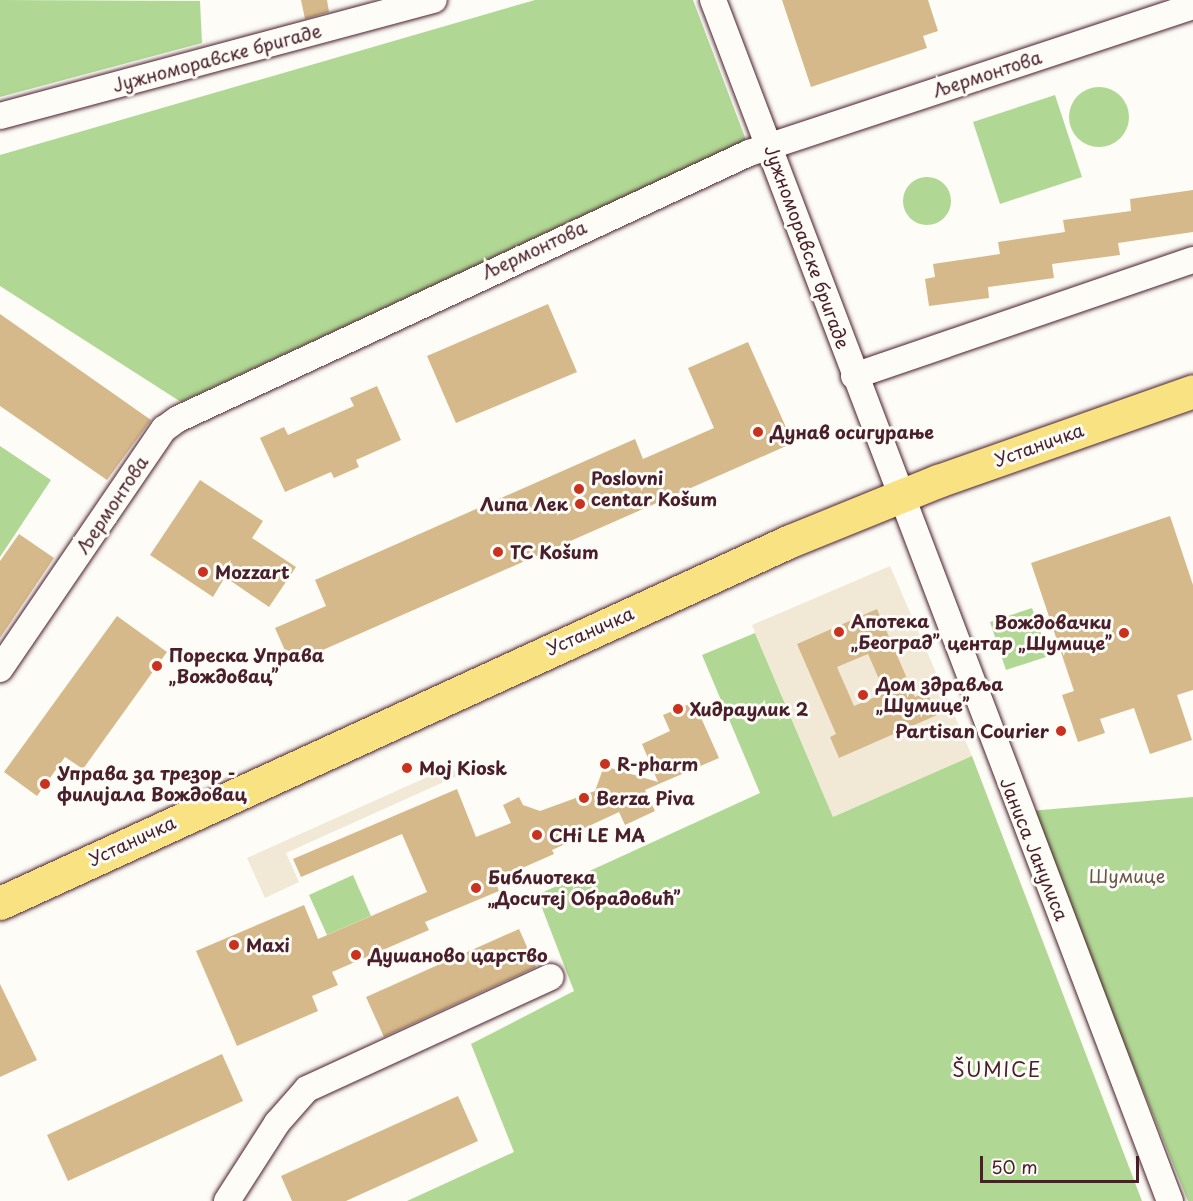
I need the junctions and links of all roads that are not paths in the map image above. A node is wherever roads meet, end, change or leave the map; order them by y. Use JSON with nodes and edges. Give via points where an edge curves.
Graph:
{"nodes":[{"id":1,"x":434,"y":0,"type":"edge"},
{"id":2,"x":712,"y":0,"type":"edge"},
{"id":3,"x":1193,"y":6,"type":"edge"},
{"id":4,"x":353,"y":11,"type":"edge"},
{"id":5,"x":0,"y":116,"type":"edge"},
{"id":6,"x":771,"y":145,"type":"junction"},
{"id":7,"x":1193,"y":260,"type":"edge"},
{"id":8,"x":854,"y":376,"type":"junction"},
{"id":9,"x":1193,"y":391,"type":"edge"},
{"id":10,"x":898,"y":496,"type":"junction"},
{"id":11,"x":0,"y":669,"type":"edge"},
{"id":12,"x":0,"y":903,"type":"edge"},
{"id":13,"x":551,"y":977,"type":"dead end"},
{"id":14,"x":227,"y":1201,"type":"edge"},
{"id":15,"x":1170,"y":1201,"type":"edge"}],
"edges":[{"from":1,"to":4,"type":"street","name":"Јужноморавске бригаде"},
{"from":2,"to":6,"type":"street","name":"Јужноморавске бригаде"},
{"from":3,"to":6,"type":"street","name":"Љермонтова"},
{"from":4,"to":5,"type":"street","name":"Јужноморавске бригаде"},
{"from":6,"to":8,"type":"street","name":"Јужноморавске бригаде"},
{"from":6,"to":11,"type":"street","name":"Љермонтова","via":[[589,224],[170,423]]},
{"from":7,"to":8,"type":"street"},
{"from":8,"to":10,"type":"street","name":"Јужноморавске бригаде"},
{"from":9,"to":10,"type":"main road","name":"Устаничка"},
{"from":10,"to":12,"type":"main road","name":"Устаничка","via":[[716,574]]},
{"from":10,"to":15,"type":"street","name":"Јаниса Јанулиса"},
{"from":13,"to":14,"type":"street","via":[[295,1099]]}]}
